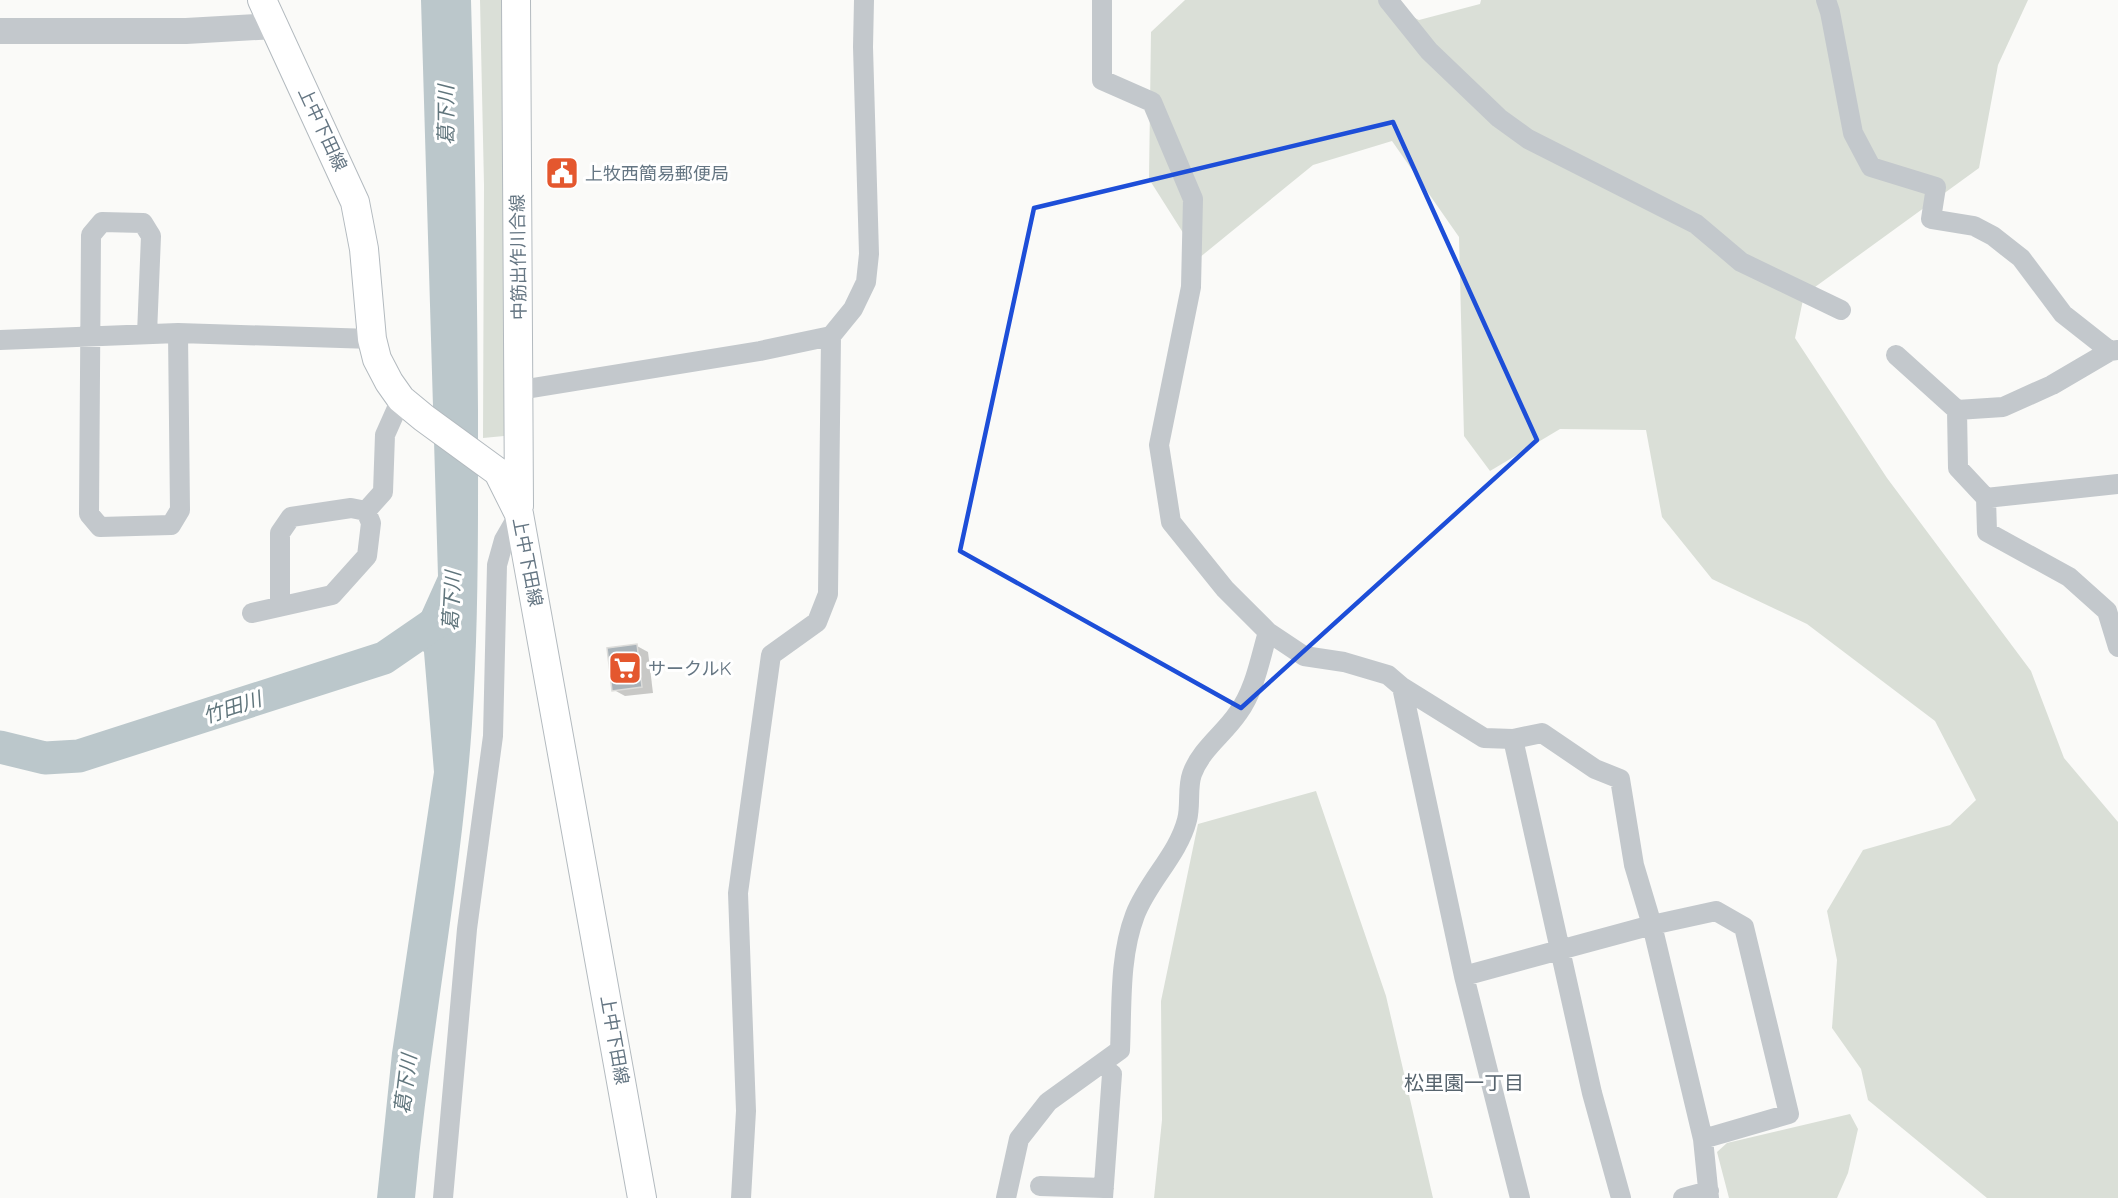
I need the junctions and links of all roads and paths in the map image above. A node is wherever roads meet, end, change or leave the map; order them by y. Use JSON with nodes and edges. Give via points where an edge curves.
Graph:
{"nodes":[{"id":1,"x":262,"y":0,"type":"edge"},
{"id":2,"x":516,"y":0,"type":"edge"},
{"id":3,"x":864,"y":0,"type":"edge"},
{"id":4,"x":1102,"y":0,"type":"edge"},
{"id":5,"x":1388,"y":0,"type":"edge"},
{"id":6,"x":1826,"y":0,"type":"edge"},
{"id":7,"x":275,"y":26,"type":"junction"},
{"id":8,"x":0,"y":31,"type":"edge"},
{"id":9,"x":1841,"y":310,"type":"dead end"},
{"id":10,"x":178,"y":333,"type":"junction"},
{"id":11,"x":147,"y":334,"type":"junction"},
{"id":12,"x":91,"y":335,"type":"junction"},
{"id":13,"x":831,"y":336,"type":"junction"},
{"id":14,"x":372,"y":339,"type":"junction"},
{"id":15,"x":0,"y":340,"type":"edge"},
{"id":16,"x":2114,"y":350,"type":"edge"},
{"id":17,"x":1896,"y":355,"type":"dead end"},
{"id":18,"x":520,"y":390,"type":"junction"},
{"id":19,"x":401,"y":399,"type":"junction"},
{"id":20,"x":1957,"y":410,"type":"junction"},
{"id":21,"x":2118,"y":484,"type":"edge"},
{"id":22,"x":1986,"y":498,"type":"junction"},
{"id":23,"x":366,"y":511,"type":"junction"},
{"id":24,"x":519,"y":514,"type":"junction"},
{"id":25,"x":280,"y":607,"type":"junction"},
{"id":26,"x":252,"y":613,"type":"dead end"},
{"id":27,"x":1268,"y":632,"type":"junction"},
{"id":28,"x":2118,"y":647,"type":"edge"},
{"id":29,"x":1402,"y":687,"type":"junction"},
{"id":30,"x":1513,"y":739,"type":"junction"},
{"id":31,"x":1652,"y":925,"type":"junction"},
{"id":32,"x":1559,"y":951,"type":"junction"},
{"id":33,"x":1464,"y":976,"type":"junction"},
{"id":34,"x":1112,"y":1074,"type":"dead end"},
{"id":35,"x":1703,"y":1139,"type":"junction"},
{"id":36,"x":1040,"y":1186,"type":"dead end"},
{"id":37,"x":1104,"y":1193,"type":"edge"},
{"id":38,"x":1709,"y":1194,"type":"edge"},
{"id":39,"x":443,"y":1198,"type":"edge"},
{"id":40,"x":642,"y":1198,"type":"edge"},
{"id":41,"x":741,"y":1198,"type":"edge"},
{"id":42,"x":1006,"y":1198,"type":"edge"},
{"id":43,"x":1520,"y":1198,"type":"edge"},
{"id":44,"x":1621,"y":1198,"type":"edge"},
{"id":45,"x":1683,"y":1198,"type":"edge"}],
"edges":[{"from":1,"to":7,"type":"main road","name":"上中下田線"},
{"from":2,"to":18,"type":"main road","name":"中筋出作川合線"},
{"from":3,"to":13,"type":"street","via":[[869,254],[866,282],[854,309]]},
{"from":4,"to":27,"type":"street","via":[[1102,80],[1152,102],[1193,199],[1191,287],[1159,445],[1171,522],[1225,589]]},
{"from":5,"to":9,"type":"street","via":[[1429,51],[1499,118],[1528,139],[1696,224],[1741,262]]},
{"from":6,"to":16,"type":"street","via":[[1853,133],[1870,167],[1936,187],[1931,219],[1974,226],[1993,236],[2021,258],[2063,314]]},
{"from":7,"to":8,"type":"street","via":[[186,31]]},
{"from":7,"to":14,"type":"main road","name":"上中下田線","via":[[355,201],[363,240]]},
{"from":10,"to":11,"type":"street"},
{"from":10,"to":12,"type":"street","via":[[180,510],[171,525],[100,527],[89,514]]},
{"from":10,"to":14,"type":"street"},
{"from":11,"to":12,"type":"street"},
{"from":11,"to":12,"type":"street","via":[[151,236],[143,223],[102,222],[91,235]]},
{"from":12,"to":15,"type":"street"},
{"from":13,"to":18,"type":"street"},
{"from":13,"to":41,"type":"street","via":[[828,594],[817,622],[771,655],[738,893],[746,1111]]},
{"from":14,"to":19,"type":"main road","name":"上中下田線","via":[[377,359]]},
{"from":16,"to":20,"type":"street","via":[[2003,407]]},
{"from":17,"to":20,"type":"street"},
{"from":18,"to":24,"type":"main road","name":"中筋出作川合線"},
{"from":19,"to":23,"type":"street","via":[[385,435],[383,492]]},
{"from":19,"to":24,"type":"main road","name":"上中下田線","via":[[491,465],[507,485]]},
{"from":20,"to":22,"type":"street","via":[[1959,468]]},
{"from":21,"to":22,"type":"street"},
{"from":22,"to":28,"type":"street","via":[[1987,532],[2069,577],[2107,611]]},
{"from":23,"to":25,"type":"street","via":[[371,523],[367,556],[332,595]]},
{"from":23,"to":25,"type":"street","via":[[351,508],[291,517],[280,532]]},
{"from":24,"to":39,"type":"street","via":[[504,540],[497,565],[493,736],[467,929]]},
{"from":24,"to":40,"type":"main road","name":"上中下田線"},
{"from":25,"to":26,"type":"street"},
{"from":27,"to":29,"type":"street","via":[[1304,656],[1389,675]]},
{"from":27,"to":42,"type":"street","via":[[1249,694],[1191,775],[1187,819],[1173,852],[1134,916],[1123,968],[1120,1050],[1048,1102],[1019,1139]]},
{"from":29,"to":30,"type":"street","via":[[1484,738]]},
{"from":29,"to":33,"type":"street"},
{"from":30,"to":31,"type":"street","via":[[1542,733],[1595,769],[1620,779],[1634,865]]},
{"from":30,"to":32,"type":"street"},
{"from":31,"to":32,"type":"street"},
{"from":31,"to":35,"type":"street"},
{"from":31,"to":35,"type":"street","via":[[1716,911],[1744,927],[1790,1114]]},
{"from":32,"to":33,"type":"street"},
{"from":32,"to":44,"type":"street"},
{"from":33,"to":43,"type":"street"},
{"from":34,"to":37,"type":"street"},
{"from":35,"to":38,"type":"street"},
{"from":36,"to":37,"type":"street"},
{"from":38,"to":45,"type":"street"}]}
